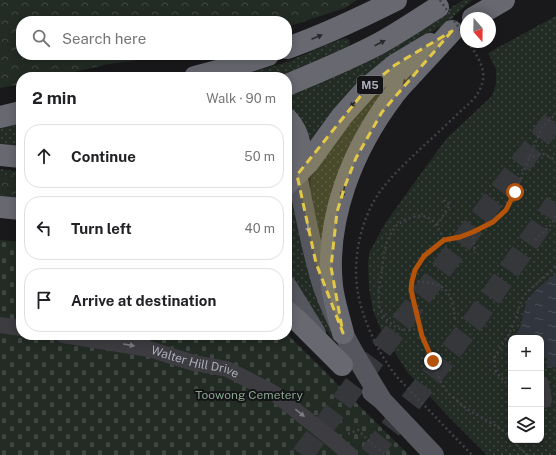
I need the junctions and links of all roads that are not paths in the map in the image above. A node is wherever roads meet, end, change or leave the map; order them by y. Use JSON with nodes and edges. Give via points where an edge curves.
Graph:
{"nodes":[{"id":1,"x":396,"y":0,"type":"edge"},
{"id":2,"x":504,"y":0,"type":"edge"},
{"id":3,"x":443,"y":2,"type":"edge"},
{"id":4,"x":488,"y":12,"type":"edge"},
{"id":5,"x":460,"y":32,"type":"edge"},
{"id":6,"x":460,"y":33,"type":"edge"},
{"id":7,"x":292,"y":46,"type":"edge"},
{"id":8,"x":253,"y":60,"type":"edge"},
{"id":9,"x":214,"y":72,"type":"edge"},
{"id":10,"x":292,"y":83,"type":"edge"},
{"id":11,"x":16,"y":113,"type":"edge"},
{"id":12,"x":0,"y":117,"type":"edge"},
{"id":13,"x":292,"y":125,"type":"edge"},
{"id":14,"x":0,"y":155,"type":"edge"},
{"id":15,"x":16,"y":157,"type":"edge"},
{"id":16,"x":294,"y":177,"type":"edge"},
{"id":17,"x":0,"y":207,"type":"edge"},
{"id":18,"x":16,"y":209,"type":"edge"},
{"id":19,"x":292,"y":294,"type":"edge"},
{"id":20,"x":292,"y":316,"type":"edge"},
{"id":21,"x":0,"y":325,"type":"edge"},
{"id":22,"x":16,"y":327,"type":"edge"},
{"id":23,"x":343,"y":333,"type":"junction"},
{"id":24,"x":94,"y":340,"type":"edge"},
{"id":25,"x":342,"y":365,"type":"junction"},
{"id":26,"x":382,"y":400,"type":"junction"},
{"id":27,"x":350,"y":455,"type":"edge"},
{"id":28,"x":434,"y":455,"type":"edge"}],
"edges":[{"from":7,"to":1,"type":"highway","one_way":true,"via":[[347,24]]},
{"from":2,"to":4,"type":"highway","number":"M5"},
{"from":10,"to":3,"type":"highway","one_way":true,"via":[[380,43],[410,26]]},
{"from":5,"to":16,"type":"highway","number":"M5","one_way":true,"via":[[395,65],[367,88]]},
{"from":6,"to":23,"type":"highway","one_way":true,"via":[[399,88],[370,129],[345,186],[334,232],[331,267],[334,298]]},
{"from":8,"to":9,"type":"highway"},
{"from":11,"to":12,"type":"highway"},
{"from":13,"to":16,"type":"highway","via":[[300,144],[301,154]]},
{"from":14,"to":15,"type":"highway"},
{"from":16,"to":23,"type":"main road","one_way":true,"via":[[305,210],[316,263]]},
{"from":17,"to":18,"type":"highway"},
{"from":19,"to":25,"type":"main road","via":[[327,348]]},
{"from":20,"to":25,"type":"highway"},
{"from":21,"to":22,"type":"lane"},
{"from":23,"to":26,"type":"main road"},
{"from":24,"to":27,"type":"lane","name":"Walter Hill Drive","one_way":true,"via":[[149,349],[194,363],[227,369],[274,393]]},
{"from":25,"to":26,"type":"main road"},
{"from":26,"to":28,"type":"main road"}]}
